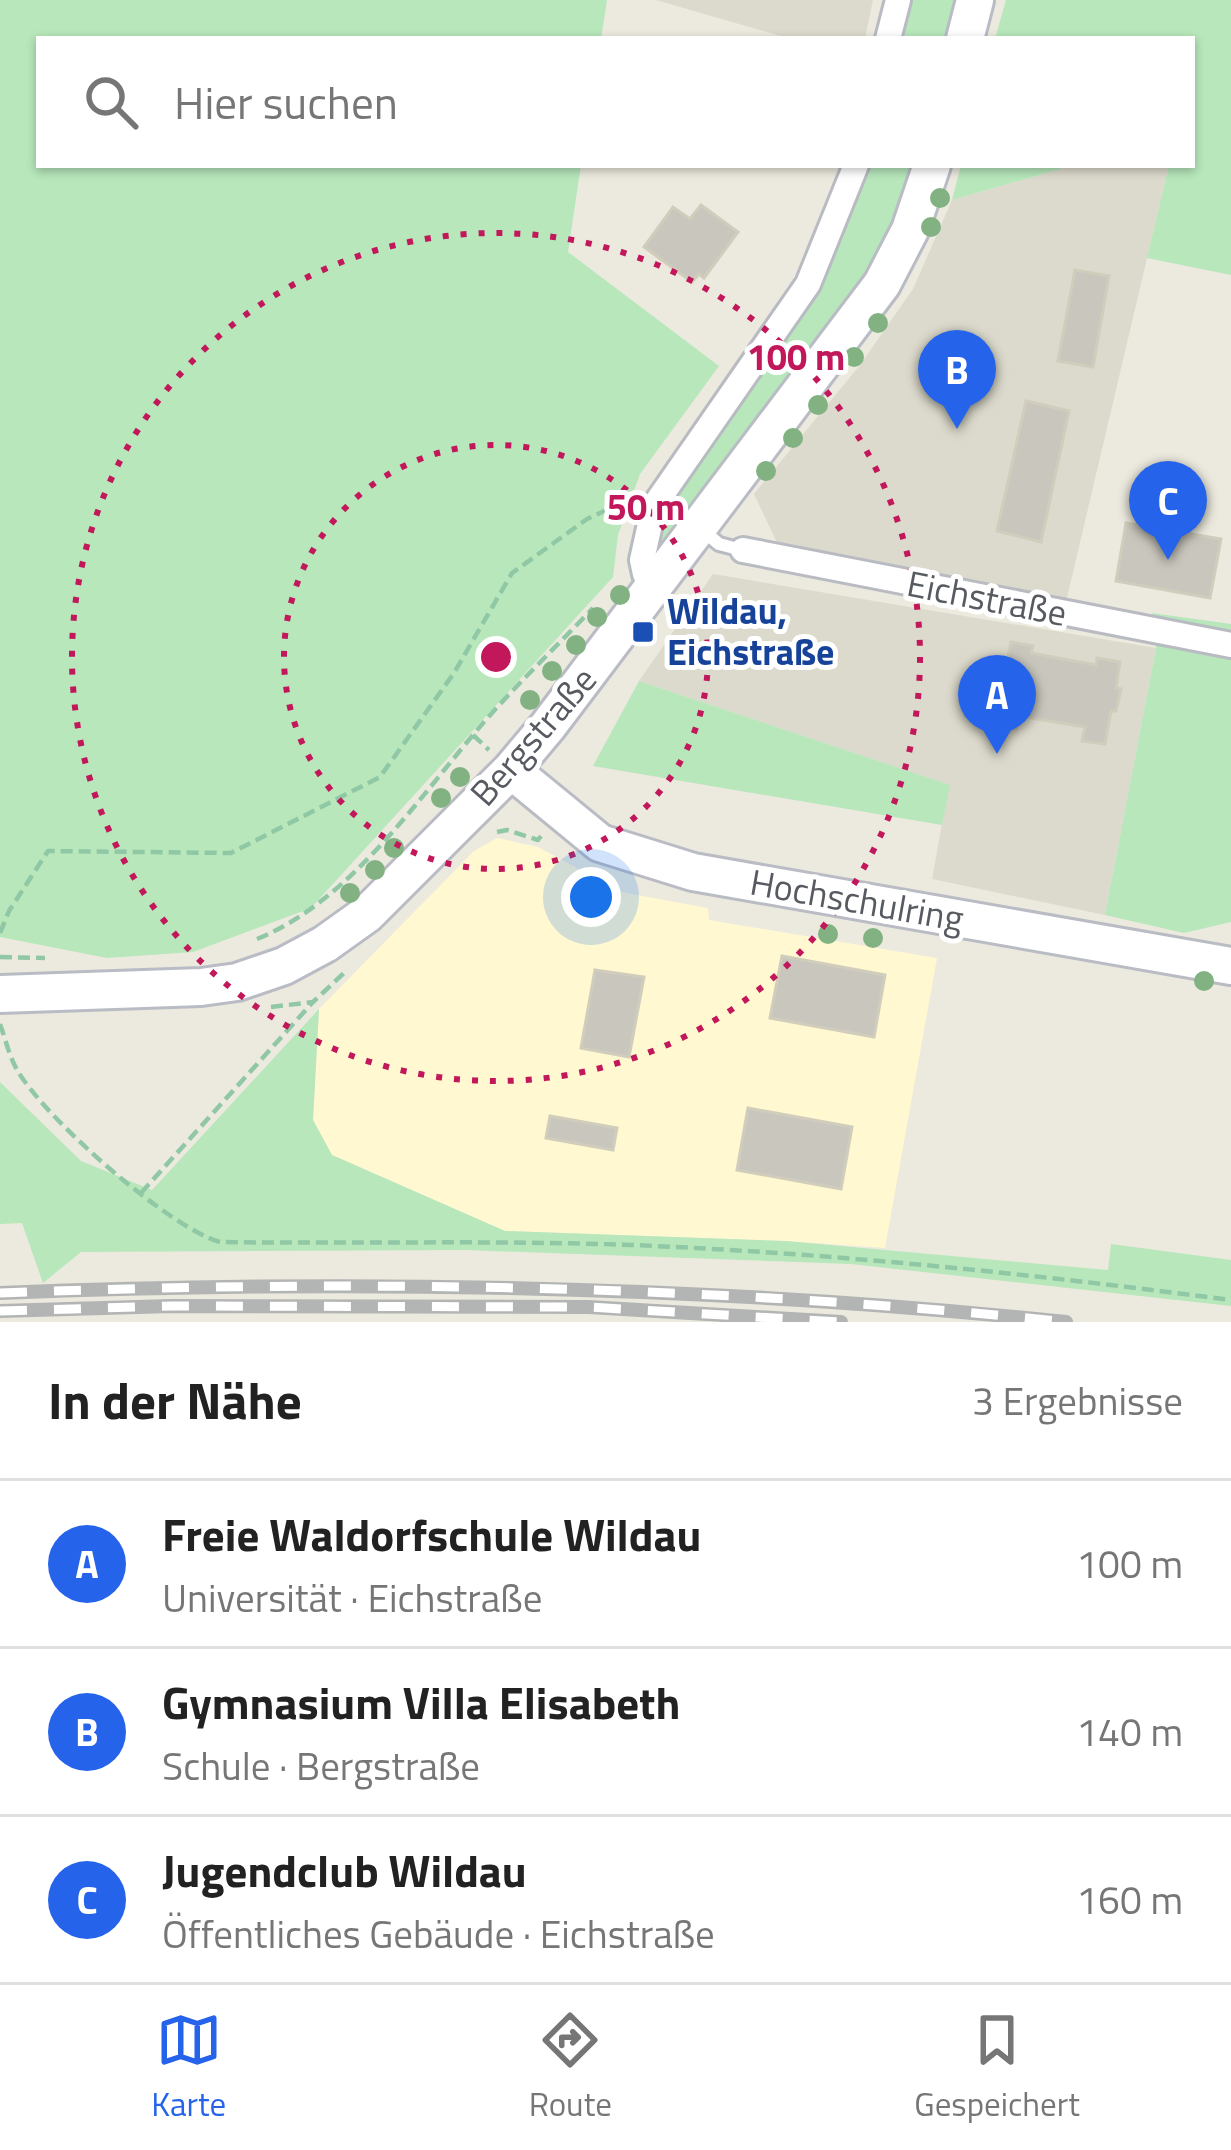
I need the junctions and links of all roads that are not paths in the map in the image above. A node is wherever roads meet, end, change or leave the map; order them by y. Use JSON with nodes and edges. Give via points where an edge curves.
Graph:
{"nodes":[{"id":1,"x":898,"y":0,"type":"edge"},
{"id":2,"x":975,"y":0,"type":"edge"},
{"id":3,"x":890,"y":36,"type":"edge"},
{"id":4,"x":965,"y":36,"type":"edge"},
{"id":5,"x":855,"y":168,"type":"edge"},
{"id":6,"x":931,"y":168,"type":"edge"},
{"id":7,"x":699,"y":528,"type":"junction"},
{"id":8,"x":743,"y":550,"type":"joint"},
{"id":9,"x":656,"y":584,"type":"junction"},
{"id":10,"x":1231,"y":646,"type":"edge"},
{"id":11,"x":511,"y":770,"type":"junction"},
{"id":12,"x":1231,"y":966,"type":"edge"},
{"id":13,"x":0,"y":994,"type":"edge"}],
"edges":[{"from":1,"to":3,"type":"street"},
{"from":2,"to":4,"type":"street"},
{"from":5,"to":9,"type":"street","via":[[808,284],[653,506],[642,560]]},
{"from":6,"to":7,"type":"street","name":"Bergstraße","via":[[882,284]]},
{"from":7,"to":8,"type":"lane"},
{"from":7,"to":9,"type":"street","name":"Bergstraße"},
{"from":8,"to":10,"type":"street","name":"Eichstraße"},
{"from":9,"to":11,"type":"street","name":"Bergstraße"},
{"from":11,"to":12,"type":"street","name":"Hochschulring","via":[[600,843],[631,856]]},
{"from":11,"to":13,"type":"street","name":"Bergstraße","via":[[367,914],[284,967],[201,987]]}]}
